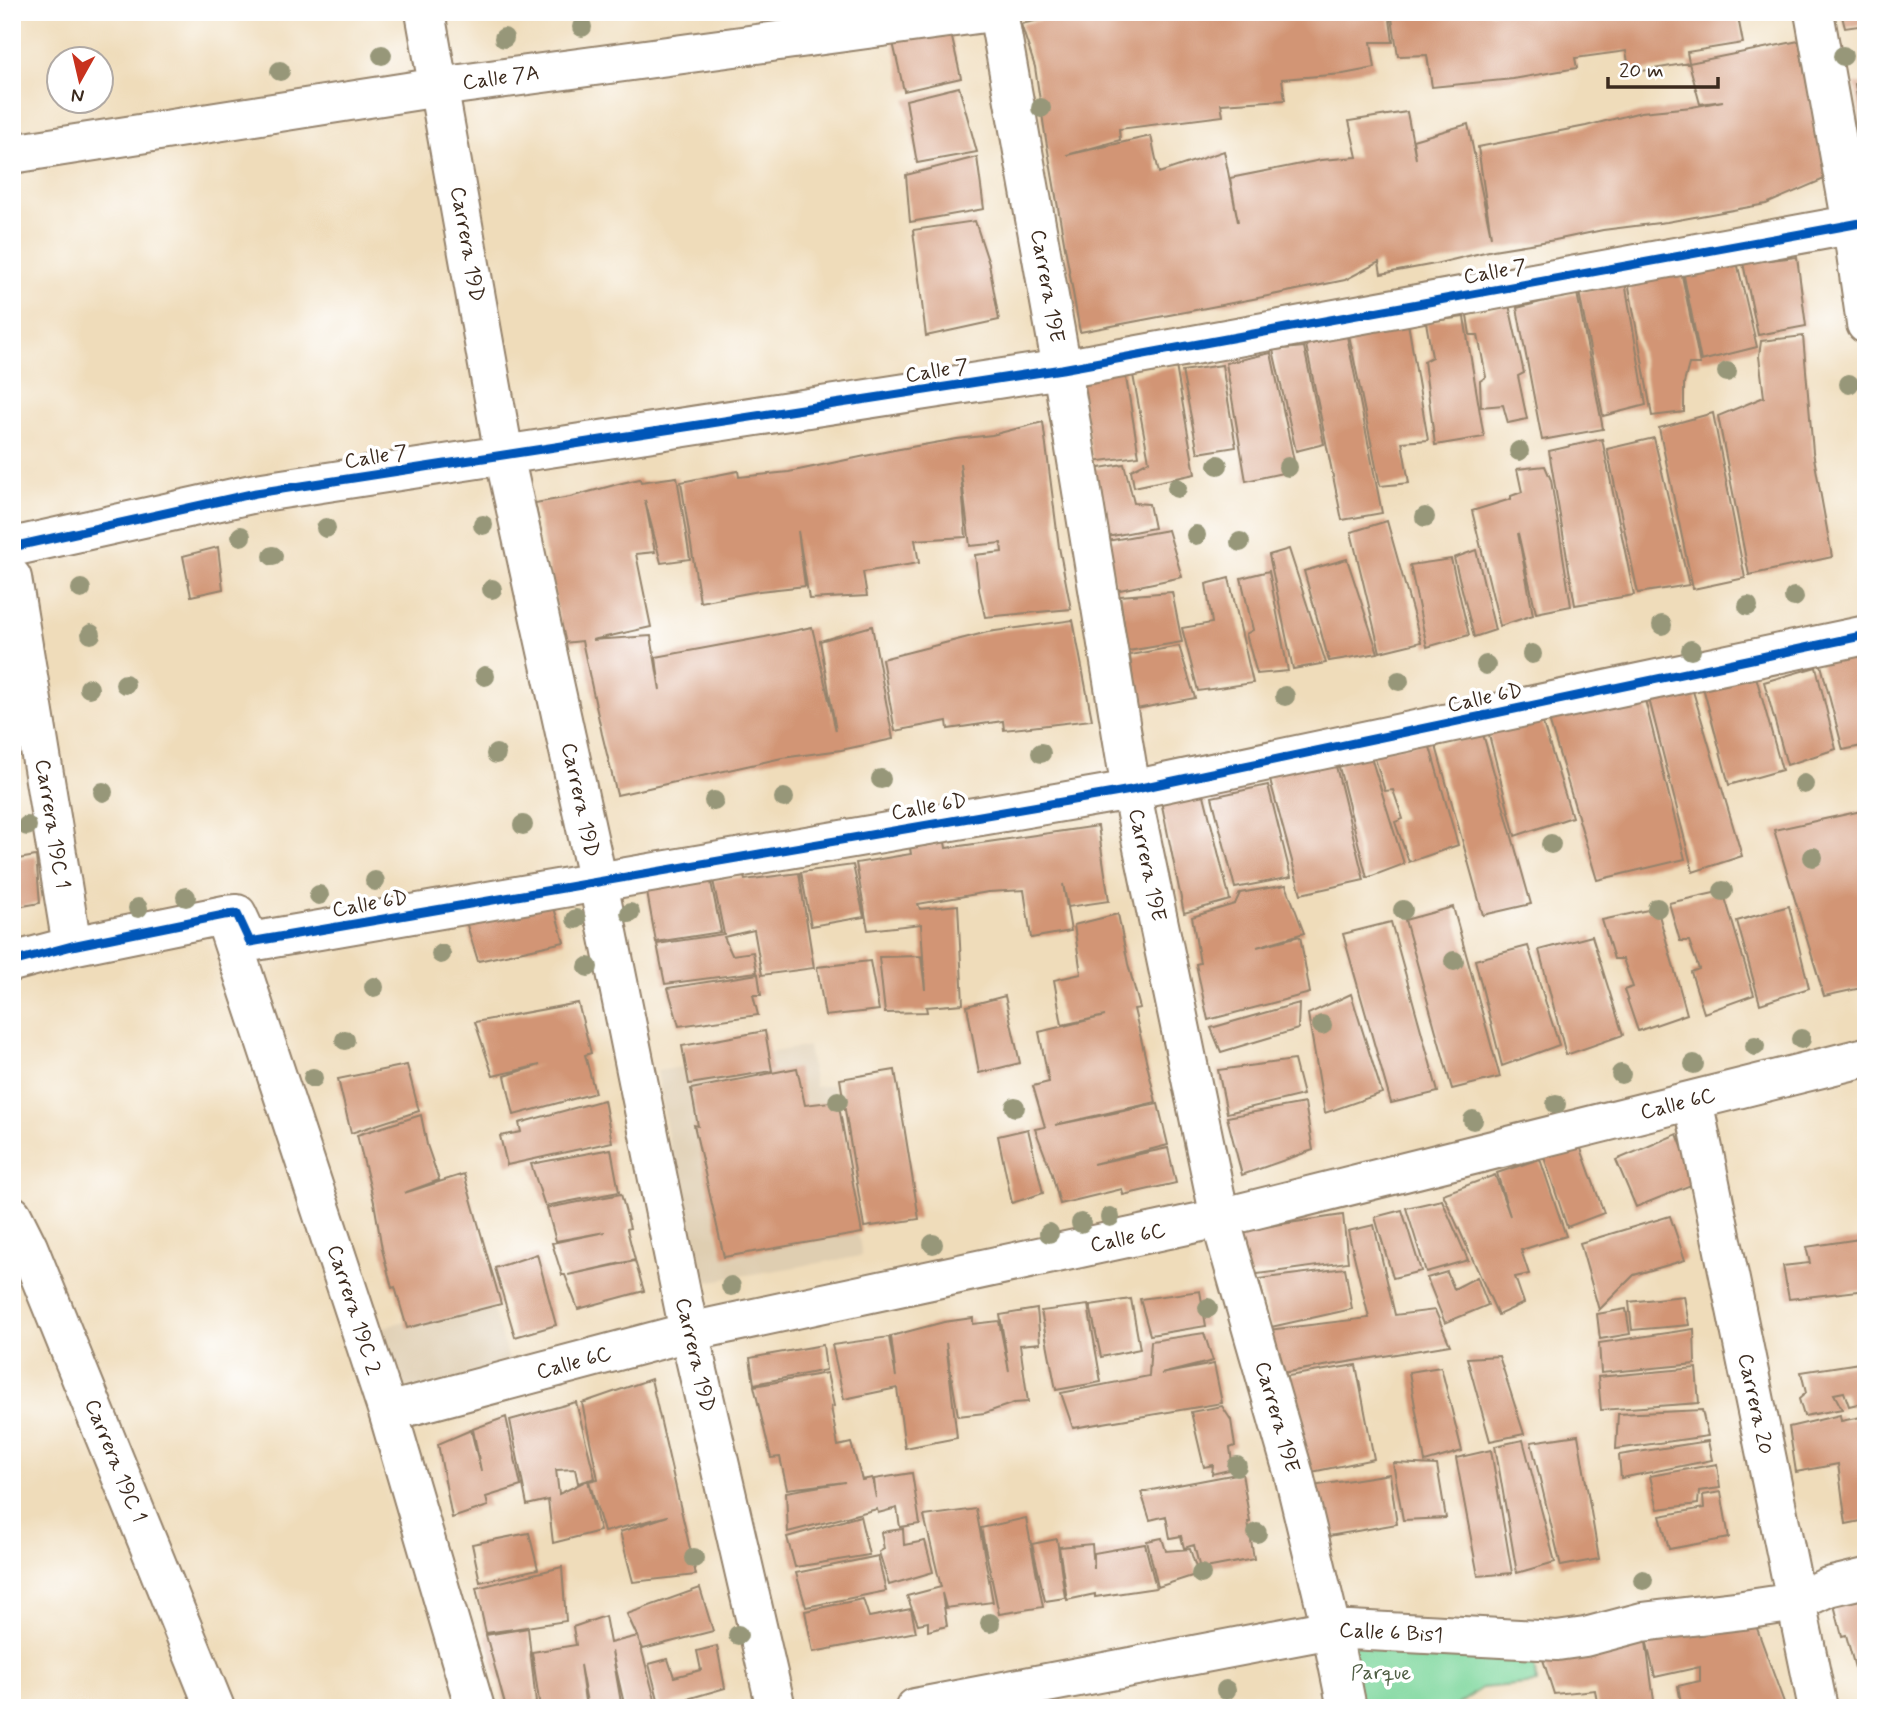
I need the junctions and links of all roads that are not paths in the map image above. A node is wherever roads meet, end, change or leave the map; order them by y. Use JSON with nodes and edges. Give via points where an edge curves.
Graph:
{"nodes":[{"id":1,"x":425,"y":12,"type":"edge"},
{"id":2,"x":992,"y":12,"type":"edge"},
{"id":3,"x":998,"y":12,"type":"edge"},
{"id":4,"x":1814,"y":12,"type":"edge"},
{"id":5,"x":439,"y":87,"type":"junction"},
{"id":6,"x":12,"y":154,"type":"edge"},
{"id":7,"x":1859,"y":224,"type":"edge"},
{"id":8,"x":1866,"y":324,"type":"edge"},
{"id":9,"x":1062,"y":369,"type":"junction"},
{"id":10,"x":504,"y":455,"type":"junction"},
{"id":11,"x":12,"y":547,"type":"edge"},
{"id":12,"x":12,"y":578,"type":"edge"},
{"id":13,"x":1866,"y":635,"type":"edge"},
{"id":14,"x":1131,"y":790,"type":"junction"},
{"id":15,"x":598,"y":883,"type":"junction"},
{"id":16,"x":224,"y":915,"type":"junction"},
{"id":17,"x":72,"y":946,"type":"junction"},
{"id":18,"x":12,"y":962,"type":"edge"},
{"id":19,"x":1866,"y":1057,"type":"edge"},
{"id":20,"x":1693,"y":1100,"type":"junction"},
{"id":21,"x":1220,"y":1218,"type":"junction"},
{"id":22,"x":17,"y":1238,"type":"edge"},
{"id":23,"x":689,"y":1332,"type":"junction"},
{"id":24,"x":387,"y":1412,"type":"junction"},
{"id":25,"x":1866,"y":1577,"type":"edge"},
{"id":26,"x":1796,"y":1602,"type":"junction"},
{"id":27,"x":1331,"y":1629,"type":"junction"},
{"id":28,"x":215,"y":1708,"type":"edge"},
{"id":29,"x":475,"y":1708,"type":"edge"},
{"id":30,"x":776,"y":1708,"type":"edge"},
{"id":31,"x":915,"y":1708,"type":"edge"},
{"id":32,"x":1347,"y":1708,"type":"edge"},
{"id":33,"x":1818,"y":1708,"type":"edge"}],
"edges":[{"from":1,"to":5,"type":"street","name":"Carrera 19D"},
{"from":2,"to":5,"type":"street","name":"Calle 7A"},
{"from":3,"to":9,"type":"street","name":"Carrera 19E"},
{"from":4,"to":7,"type":"street"},
{"from":5,"to":6,"type":"street","name":"Calle 7A"},
{"from":5,"to":10,"type":"street","name":"Carrera 19D"},
{"from":7,"to":8,"type":"street"},
{"from":7,"to":9,"type":"street","name":"Calle 7"},
{"from":9,"to":10,"type":"street","name":"Calle 7"},
{"from":9,"to":14,"type":"street","name":"Carrera 19E"},
{"from":10,"to":11,"type":"street","name":"Calle 7","via":[[256,493]]},
{"from":10,"to":15,"type":"street","name":"Carrera 19D"},
{"from":12,"to":17,"type":"street","name":"Carrera 19C 1"},
{"from":13,"to":14,"type":"street","name":"Calle 6D"},
{"from":14,"to":15,"type":"street","name":"Calle 6D"},
{"from":14,"to":21,"type":"street","name":"Carrera 19E"},
{"from":15,"to":16,"type":"street","name":"Calle 6D","via":[[250,942],[237,914]]},
{"from":15,"to":23,"type":"street","name":"Carrera 19D"},
{"from":16,"to":17,"type":"street"},
{"from":16,"to":24,"type":"street","name":"Carrera 19C 2"},
{"from":17,"to":18,"type":"street"},
{"from":19,"to":20,"type":"street","name":"Calle 6C"},
{"from":20,"to":21,"type":"street","name":"Calle 6C"},
{"from":20,"to":26,"type":"street","name":"Carrera 20"},
{"from":21,"to":23,"type":"street","name":"Calle 6C"},
{"from":21,"to":27,"type":"street","name":"Carrera 19E","via":[[1294,1475]]},
{"from":22,"to":28,"type":"street","name":"Carrera 19C 1"},
{"from":23,"to":24,"type":"street","name":"Calle 6C"},
{"from":23,"to":30,"type":"street","name":"Carrera 19D"},
{"from":24,"to":29,"type":"street","name":"Carrera 19C 2"},
{"from":25,"to":26,"type":"street","name":"Calle 6 Bis1"},
{"from":26,"to":27,"type":"street","name":"Calle 6 Bis1","via":[[1650,1621],[1557,1642]]},
{"from":26,"to":33,"type":"street","name":"Carrera 20"},
{"from":27,"to":31,"type":"street","name":"Calle 6 Bis1"},
{"from":27,"to":32,"type":"street","name":"Carrera 19E"}]}
